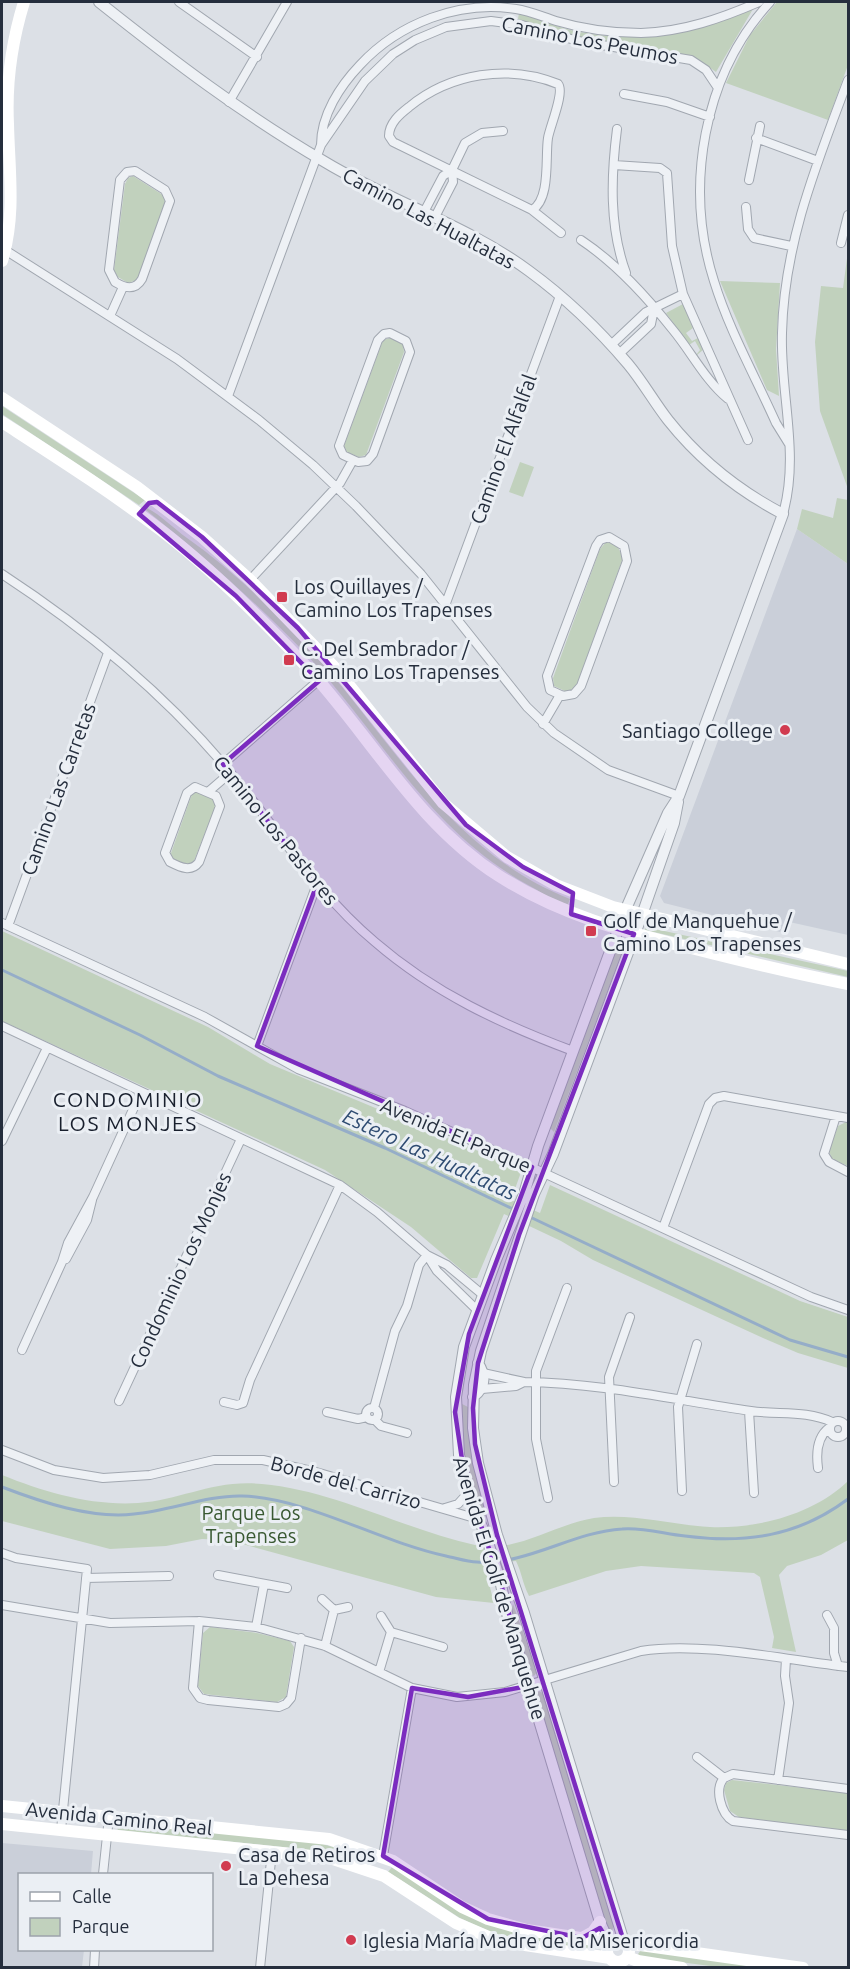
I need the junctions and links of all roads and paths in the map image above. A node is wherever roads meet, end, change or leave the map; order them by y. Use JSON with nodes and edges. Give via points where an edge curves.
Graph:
{"nodes":[{"id":1,"x":24,"y":2,"type":"edge"},
{"id":2,"x":99,"y":2,"type":"edge"},
{"id":3,"x":179,"y":2,"type":"edge"},
{"id":4,"x":287,"y":2,"type":"edge"},
{"id":5,"x":759,"y":2,"type":"edge"},
{"id":6,"x":770,"y":2,"type":"edge"},
{"id":7,"x":493,"y":4,"type":"edge"},
{"id":8,"x":479,"y":21,"type":"junction"},
{"id":9,"x":257,"y":57,"type":"junction"},
{"id":10,"x":849,"y":80,"type":"edge"},
{"id":11,"x":718,"y":88,"type":"junction"},
{"id":12,"x":624,"y":94,"type":"dead end"},
{"id":13,"x":230,"y":102,"type":"junction"},
{"id":14,"x":710,"y":117,"type":"junction"},
{"id":15,"x":760,"y":126,"type":"dead end"},
{"id":16,"x":617,"y":129,"type":"dead end"},
{"id":17,"x":503,"y":131,"type":"dead end"},
{"id":18,"x":756,"y":138,"type":"junction"},
{"id":19,"x":321,"y":146,"type":"junction"},
{"id":20,"x":316,"y":157,"type":"junction"},
{"id":21,"x":818,"y":161,"type":"junction"},
{"id":22,"x":614,"y":165,"type":"junction"},
{"id":23,"x":452,"y":170,"type":"junction"},
{"id":24,"x":6,"y":171,"type":"edge"},
{"id":25,"x":749,"y":180,"type":"dead end"},
{"id":26,"x":7,"y":189,"type":"edge"},
{"id":27,"x":746,"y":207,"type":"dead end"},
{"id":28,"x":532,"y":210,"type":"junction"},
{"id":29,"x":430,"y":214,"type":"junction"},
{"id":30,"x":849,"y":215,"type":"edge"},
{"id":31,"x":561,"y":233,"type":"dead end"},
{"id":32,"x":581,"y":240,"type":"dead end"},
{"id":33,"x":841,"y":243,"type":"dead end"},
{"id":34,"x":791,"y":246,"type":"junction"},
{"id":35,"x":3,"y":256,"type":"edge"},
{"id":36,"x":627,"y":276,"type":"junction"},
{"id":37,"x":123,"y":286,"type":"junction"},
{"id":38,"x":683,"y":294,"type":"junction"},
{"id":39,"x":560,"y":296,"type":"junction"},
{"id":40,"x":654,"y":309,"type":"junction"},
{"id":41,"x":110,"y":316,"type":"junction"},
{"id":42,"x":611,"y":345,"type":"junction"},
{"id":43,"x":619,"y":354,"type":"junction"},
{"id":44,"x":228,"y":396,"type":"junction"},
{"id":45,"x":2,"y":398,"type":"edge"},
{"id":46,"x":730,"y":400,"type":"junction"},
{"id":47,"x":2,"y":422,"type":"edge"},
{"id":48,"x":748,"y":440,"type":"dead end"},
{"id":49,"x":789,"y":444,"type":"junction"},
{"id":50,"x":353,"y":460,"type":"junction"},
{"id":51,"x":336,"y":487,"type":"junction"},
{"id":52,"x":157,"y":502,"type":"junction"},
{"id":53,"x":139,"y":514,"type":"junction"},
{"id":54,"x":783,"y":514,"type":"junction"},
{"id":55,"x":3,"y":578,"type":"edge"},
{"id":56,"x":250,"y":580,"type":"junction"},
{"id":57,"x":446,"y":603,"type":"junction"},
{"id":58,"x":108,"y":653,"type":"junction"},
{"id":59,"x":319,"y":680,"type":"junction"},
{"id":60,"x":560,"y":695,"type":"junction"},
{"id":61,"x":543,"y":724,"type":"junction"},
{"id":62,"x":223,"y":764,"type":"junction"},
{"id":63,"x":230,"y":772,"type":"junction"},
{"id":64,"x":208,"y":792,"type":"junction"},
{"id":65,"x":679,"y":796,"type":"junction"},
{"id":66,"x":317,"y":884,"type":"junction"},
{"id":67,"x":573,"y":893,"type":"junction"},
{"id":68,"x":625,"y":911,"type":"junction"},
{"id":69,"x":566,"y":912,"type":"junction"},
{"id":70,"x":642,"y":915,"type":"junction"},
{"id":71,"x":5,"y":925,"type":"edge"},
{"id":72,"x":618,"y":930,"type":"junction"},
{"id":73,"x":634,"y":934,"type":"junction"},
{"id":74,"x":849,"y":964,"type":"edge"},
{"id":75,"x":849,"y":984,"type":"edge"},
{"id":76,"x":2,"y":1026,"type":"edge"},
{"id":77,"x":257,"y":1046,"type":"junction"},
{"id":78,"x":47,"y":1048,"type":"junction"},
{"id":79,"x":573,"y":1051,"type":"junction"},
{"id":80,"x":141,"y":1092,"type":"junction"},
{"id":81,"x":836,"y":1116,"type":"junction"},
{"id":82,"x":849,"y":1118,"type":"edge"},
{"id":83,"x":241,"y":1138,"type":"junction"},
{"id":84,"x":2,"y":1141,"type":"edge"},
{"id":85,"x":531,"y":1167,"type":"junction"},
{"id":86,"x":849,"y":1172,"type":"edge"},
{"id":87,"x":544,"y":1173,"type":"junction"},
{"id":88,"x":339,"y":1185,"type":"junction"},
{"id":89,"x":528,"y":1196,"type":"junction"},
{"id":90,"x":663,"y":1228,"type":"junction"},
{"id":91,"x":514,"y":1233,"type":"junction"},
{"id":92,"x":427,"y":1255,"type":"junction"},
{"id":93,"x":567,"y":1288,"type":"dead end"},
{"id":94,"x":483,"y":1295,"type":"junction"},
{"id":95,"x":477,"y":1310,"type":"junction"},
{"id":96,"x":849,"y":1310,"type":"edge"},
{"id":97,"x":630,"y":1317,"type":"dead end"},
{"id":98,"x":486,"y":1335,"type":"junction"},
{"id":99,"x":697,"y":1344,"type":"dead end"},
{"id":100,"x":22,"y":1350,"type":"dead end"},
{"id":101,"x":481,"y":1368,"type":"junction"},
{"id":102,"x":457,"y":1381,"type":"junction"},
{"id":103,"x":524,"y":1382,"type":"junction"},
{"id":104,"x":537,"y":1382,"type":"junction"},
{"id":105,"x":609,"y":1388,"type":"junction"},
{"id":106,"x":482,"y":1389,"type":"junction"},
{"id":107,"x":473,"y":1397,"type":"junction"},
{"id":108,"x":679,"y":1398,"type":"junction"},
{"id":109,"x":119,"y":1401,"type":"dead end"},
{"id":110,"x":224,"y":1402,"type":"dead end"},
{"id":111,"x":749,"y":1411,"type":"junction"},
{"id":112,"x":327,"y":1412,"type":"dead end"},
{"id":113,"x":371,"y":1418,"type":"junction"},
{"id":114,"x":407,"y":1433,"type":"dead end"},
{"id":115,"x":2,"y":1450,"type":"edge"},
{"id":116,"x":818,"y":1468,"type":"dead end"},
{"id":117,"x":614,"y":1482,"type":"dead end"},
{"id":118,"x":682,"y":1491,"type":"dead end"},
{"id":119,"x":468,"y":1493,"type":"junction"},
{"id":120,"x":754,"y":1493,"type":"dead end"},
{"id":121,"x":548,"y":1498,"type":"dead end"},
{"id":122,"x":444,"y":1508,"type":"junction"},
{"id":123,"x":478,"y":1519,"type":"junction"},
{"id":124,"x":492,"y":1535,"type":"junction"},
{"id":125,"x":2,"y":1553,"type":"edge"},
{"id":126,"x":86,"y":1574,"type":"junction"},
{"id":127,"x":218,"y":1575,"type":"dead end"},
{"id":128,"x":169,"y":1576,"type":"dead end"},
{"id":129,"x":505,"y":1580,"type":"junction"},
{"id":130,"x":264,"y":1584,"type":"junction"},
{"id":131,"x":287,"y":1588,"type":"dead end"},
{"id":132,"x":322,"y":1599,"type":"dead end"},
{"id":133,"x":2,"y":1605,"type":"edge"},
{"id":134,"x":348,"y":1607,"type":"dead end"},
{"id":135,"x":334,"y":1610,"type":"junction"},
{"id":136,"x":827,"y":1615,"type":"dead end"},
{"id":137,"x":381,"y":1616,"type":"dead end"},
{"id":138,"x":82,"y":1619,"type":"junction"},
{"id":139,"x":199,"y":1621,"type":"junction"},
{"id":140,"x":256,"y":1627,"type":"junction"},
{"id":141,"x":391,"y":1632,"type":"junction"},
{"id":142,"x":301,"y":1638,"type":"junction"},
{"id":143,"x":325,"y":1646,"type":"junction"},
{"id":144,"x":443,"y":1647,"type":"dead end"},
{"id":145,"x":834,"y":1653,"type":"junction"},
{"id":146,"x":786,"y":1659,"type":"junction"},
{"id":147,"x":827,"y":1665,"type":"junction"},
{"id":148,"x":838,"y":1666,"type":"junction"},
{"id":149,"x":849,"y":1667,"type":"edge"},
{"id":150,"x":379,"y":1672,"type":"junction"},
{"id":151,"x":545,"y":1681,"type":"junction"},
{"id":152,"x":528,"y":1686,"type":"junction"},
{"id":153,"x":412,"y":1688,"type":"junction"},
{"id":154,"x":698,"y":1758,"type":"dead end"},
{"id":155,"x":724,"y":1778,"type":"junction"},
{"id":156,"x":778,"y":1780,"type":"junction"},
{"id":157,"x":849,"y":1789,"type":"edge"},
{"id":158,"x":2,"y":1806,"type":"edge"},
{"id":159,"x":63,"y":1812,"type":"junction"},
{"id":160,"x":109,"y":1817,"type":"junction"},
{"id":161,"x":2,"y":1824,"type":"edge"},
{"id":162,"x":61,"y":1830,"type":"junction"},
{"id":163,"x":107,"y":1834,"type":"junction"},
{"id":164,"x":849,"y":1835,"type":"edge"},
{"id":165,"x":272,"y":1851,"type":"junction"},
{"id":166,"x":383,"y":1856,"type":"junction"},
{"id":167,"x":103,"y":1873,"type":"edge"},
{"id":168,"x":600,"y":1922,"type":"junction"},
{"id":169,"x":582,"y":1938,"type":"junction"},
{"id":170,"x":625,"y":1942,"type":"junction"},
{"id":171,"x":609,"y":1945,"type":"junction"},
{"id":172,"x":95,"y":1951,"type":"edge"},
{"id":173,"x":628,"y":1961,"type":"edge"},
{"id":174,"x":612,"y":1962,"type":"edge"},
{"id":175,"x":650,"y":1966,"type":"edge"},
{"id":176,"x":94,"y":1968,"type":"edge"},
{"id":177,"x":260,"y":1968,"type":"edge"},
{"id":178,"x":682,"y":1968,"type":"edge"},
{"id":179,"x":803,"y":1968,"type":"edge"}],
"edges":[{"from":1,"to":24,"type":"main road","via":[[9,80]]},
{"from":2,"to":13,"type":"street","name":"Camino Las Hualtatas"},
{"from":3,"to":9,"type":"street"},
{"from":4,"to":9,"type":"street"},
{"from":5,"to":7,"type":"street","name":"Camino Los Peumos","via":[[705,23],[642,33],[591,29]]},
{"from":6,"to":11,"type":"street","name":"Avenida El Golf de Manquehue","via":[[741,42]]},
{"from":7,"to":8,"type":"street"},
{"from":7,"to":19,"type":"street","name":"Camino Los Peumos","via":[[433,16],[379,46],[340,90],[326,120]]},
{"from":8,"to":11,"type":"street","name":"Camino Los Peumos","via":[[512,23],[578,41],[691,60],[706,70]]},
{"from":8,"to":19,"type":"street","name":"Camino Los Peumos","via":[[435,31],[393,54],[365,81]]},
{"from":9,"to":13,"type":"street"},
{"from":10,"to":21,"type":"street","name":"Avenida El Golf de Manquehue"},
{"from":11,"to":14,"type":"street","name":"Avenida El Golf de Manquehue"},
{"from":12,"to":14,"type":"street","via":[[667,102]]},
{"from":13,"to":20,"type":"street","name":"Camino Las Hualtatas"},
{"from":14,"to":49,"type":"street","name":"Avenida El Golf de Manquehue","via":[[700,181],[706,251],[723,305]]},
{"from":15,"to":18,"type":"street"},
{"from":16,"to":22,"type":"street"},
{"from":17,"to":23,"type":"street","via":[[482,132],[469,139]]},
{"from":18,"to":21,"type":"street"},
{"from":18,"to":25,"type":"street"},
{"from":19,"to":20,"type":"street","name":"Camino Los Peumos"},
{"from":20,"to":29,"type":"street","name":"Camino Las Hualtatas"},
{"from":20,"to":44,"type":"street","name":"Camino Los Peumos"},
{"from":21,"to":34,"type":"street","name":"Avenida El Golf de Manquehue"},
{"from":22,"to":36,"type":"street","via":[[616,235]]},
{"from":22,"to":38,"type":"street","via":[[666,171],[672,246]]},
{"from":23,"to":28,"type":"street"},
{"from":23,"to":28,"type":"street","via":[[393,142],[388,136],[395,120],[449,82],[476,76],[529,76],[558,84],[562,92],[548,136],[543,191]]},
{"from":23,"to":29,"type":"street","via":[[454,179]]},
{"from":24,"to":26,"type":"main road"},
{"from":26,"to":35,"type":"main road"},
{"from":27,"to":34,"type":"street","via":[[748,229],[754,238]]},
{"from":28,"to":31,"type":"street"},
{"from":29,"to":39,"type":"street","name":"Camino Las Hualtatas","via":[[503,254]]},
{"from":30,"to":33,"type":"street"},
{"from":32,"to":36,"type":"street"},
{"from":34,"to":49,"type":"street","name":"Avenida El Golf de Manquehue","via":[[782,341]]},
{"from":35,"to":41,"type":"street"},
{"from":36,"to":40,"type":"street"},
{"from":37,"to":37,"type":"street","via":[[133,287],[142,279],[170,201],[165,190],[135,171],[127,172],[120,180],[108,270],[112,280]]},
{"from":37,"to":41,"type":"street"},
{"from":38,"to":40,"type":"street"},
{"from":38,"to":46,"type":"street"},
{"from":39,"to":42,"type":"street","name":"Camino Las Hualtatas"},
{"from":39,"to":57,"type":"street","name":"Camino El Alfalfal"},
{"from":40,"to":42,"type":"street"},
{"from":40,"to":43,"type":"street","via":[[651,324]]},
{"from":40,"to":46,"type":"street","via":[[710,381]]},
{"from":41,"to":44,"type":"street"},
{"from":42,"to":43,"type":"street","name":"Camino Las Hualtatas"},
{"from":43,"to":54,"type":"street","name":"Camino Las Hualtatas","via":[[672,425],[705,459],[736,485]]},
{"from":44,"to":51,"type":"street"},
{"from":45,"to":52,"type":"main road"},
{"from":46,"to":48,"type":"street"},
{"from":47,"to":53,"type":"main road"},
{"from":49,"to":54,"type":"street","name":"Avenida El Golf de Manquehue","via":[[792,474]]},
{"from":50,"to":50,"type":"street","via":[[367,461],[373,454],[410,351],[406,341],[390,333],[378,340],[340,443],[341,454]]},
{"from":50,"to":51,"type":"street"},
{"from":51,"to":56,"type":"street"},
{"from":51,"to":57,"type":"street"},
{"from":52,"to":53,"type":"main road","via":[[144,505]]},
{"from":52,"to":56,"type":"main road"},
{"from":53,"to":59,"type":"main road","via":[[212,573]]},
{"from":54,"to":65,"type":"street","name":"Avenida El Golf de Manquehue"},
{"from":55,"to":58,"type":"street","name":"Camino Los Pastores"},
{"from":56,"to":67,"type":"main road","via":[[337,670],[452,812],[507,857]]},
{"from":57,"to":61,"type":"street"},
{"from":58,"to":62,"type":"street","name":"Camino Los Pastores"},
{"from":58,"to":71,"type":"street","name":"Camino Las Carretas"},
{"from":59,"to":62,"type":"street"},
{"from":59,"to":69,"type":"main road","via":[[410,796],[450,838],[496,874]]},
{"from":60,"to":60,"type":"street","via":[[571,696],[581,686],[627,561],[624,546],[612,538],[603,538],[596,546],[548,676],[550,690]]},
{"from":60,"to":61,"type":"street"},
{"from":61,"to":65,"type":"street","via":[[608,770]]},
{"from":62,"to":63,"type":"street","name":"Camino Los Pastores"},
{"from":63,"to":64,"type":"street"},
{"from":63,"to":66,"type":"street","name":"Camino Los Pastores"},
{"from":64,"to":64,"type":"street","via":[[195,788],[187,793],[165,853],[172,864],[191,868],[199,862],[220,806],[218,798]]},
{"from":65,"to":68,"type":"street","name":"Avenida El Golf de Manquehue"},
{"from":65,"to":70,"type":"street","name":"Avenida El Golf de Manquehue","via":[[674,823]]},
{"from":66,"to":77,"type":"street"},
{"from":66,"to":79,"type":"street","name":"Camino Los Pastores","via":[[366,934],[427,982],[490,1018]]},
{"from":67,"to":68,"type":"main road"},
{"from":67,"to":69,"type":"main road","via":[[573,904]]},
{"from":68,"to":70,"type":"main road"},
{"from":68,"to":72,"type":"street","name":"Avenida El Golf de Manquehue"},
{"from":69,"to":72,"type":"main road"},
{"from":70,"to":73,"type":"street","name":"Avenida El Golf de Manquehue"},
{"from":70,"to":74,"type":"main road"},
{"from":71,"to":77,"type":"street","name":"Avenida El Parque","via":[[194,1012]]},
{"from":72,"to":73,"type":"main road"},
{"from":72,"to":79,"type":"street","name":"Avenida El Golf de Manquehue"},
{"from":73,"to":75,"type":"main road"},
{"from":73,"to":87,"type":"street","name":"Avenida El Golf de Manquehue"},
{"from":76,"to":78,"type":"street"},
{"from":77,"to":85,"type":"street","name":"Avenida El Parque","via":[[314,1076]]},
{"from":78,"to":80,"type":"street"},
{"from":78,"to":84,"type":"street"},
{"from":79,"to":85,"type":"street","name":"Avenida El Golf de Manquehue"},
{"from":80,"to":83,"type":"street"},
{"from":80,"to":100,"type":"street","via":[[79,1237],[62,1262]]},
{"from":81,"to":82,"type":"street"},
{"from":81,"to":86,"type":"street","via":[[824,1154],[829,1162]]},
{"from":81,"to":90,"type":"street","via":[[724,1096],[715,1098],[709,1104]]},
{"from":83,"to":88,"type":"street"},
{"from":83,"to":109,"type":"street","name":"Condominio Los Monjes"},
{"from":85,"to":87,"type":"street","name":"Avenida El Parque"},
{"from":85,"to":89,"type":"street","name":"Avenida El Golf de Manquehue"},
{"from":87,"to":89,"type":"street","name":"Avenida El Golf de Manquehue"},
{"from":87,"to":90,"type":"street","name":"Avenida El Parque"},
{"from":88,"to":92,"type":"street"},
{"from":88,"to":110,"type":"street","via":[[243,1403]]},
{"from":89,"to":91,"type":"street","name":"Avenida El Golf de Manquehue"},
{"from":90,"to":96,"type":"street","name":"Avenida El Parque","via":[[811,1297]]},
{"from":91,"to":94,"type":"street","name":"Avenida El Golf de Manquehue"},
{"from":91,"to":98,"type":"street","name":"Avenida El Golf de Manquehue","via":[[513,1261]]},
{"from":92,"to":94,"type":"street","via":[[447,1265]]},
{"from":92,"to":95,"type":"street","via":[[437,1271]]},
{"from":92,"to":113,"type":"street","via":[[419,1265],[395,1331],[374,1408],[378,1414]]},
{"from":93,"to":104,"type":"street","via":[[538,1363]]},
{"from":94,"to":95,"type":"street","name":"Avenida El Golf de Manquehue"},
{"from":94,"to":98,"type":"street","via":[[489,1304]]},
{"from":95,"to":102,"type":"street","name":"Avenida El Golf de Manquehue"},
{"from":97,"to":105,"type":"street","via":[[610,1373]]},
{"from":98,"to":101,"type":"street","name":"Avenida El Golf de Manquehue"},
{"from":99,"to":108,"type":"street"},
{"from":101,"to":103,"type":"street"},
{"from":101,"to":106,"type":"street"},
{"from":101,"to":107,"type":"street","name":"Avenida El Golf de Manquehue"},
{"from":102,"to":107,"type":"street","via":[[466,1395]]},
{"from":102,"to":119,"type":"street","name":"Avenida El Golf de Manquehue","via":[[457,1441]]},
{"from":103,"to":104,"type":"street"},
{"from":103,"to":106,"type":"street"},
{"from":104,"to":105,"type":"street"},
{"from":104,"to":121,"type":"street","via":[[537,1445]]},
{"from":105,"to":108,"type":"street"},
{"from":105,"to":117,"type":"street"},
{"from":106,"to":107,"type":"street"},
{"from":107,"to":124,"type":"street","name":"Avenida El Golf de Manquehue","via":[[475,1444]]},
{"from":108,"to":111,"type":"street"},
{"from":108,"to":118,"type":"street"},
{"from":111,"to":116,"type":"street","via":[[807,1414],[831,1425],[818,1444]]},
{"from":111,"to":120,"type":"street"},
{"from":112,"to":113,"type":"street"},
{"from":113,"to":114,"type":"street","via":[[381,1426]]},
{"from":115,"to":122,"type":"street","name":"Borde del Carrizo","via":[[54,1470],[103,1478],[150,1475],[214,1460],[263,1460]]},
{"from":119,"to":122,"type":"street","name":"Borde del Carrizo","via":[[458,1504]]},
{"from":119,"to":123,"type":"street","name":"Avenida El Golf de Manquehue"},
{"from":122,"to":123,"type":"street","name":"Borde del Carrizo"},
{"from":123,"to":124,"type":"street","name":"Avenida El Golf de Manquehue"},
{"from":124,"to":129,"type":"street","name":"Avenida El Golf de Manquehue"},
{"from":125,"to":126,"type":"street"},
{"from":126,"to":128,"type":"street"},
{"from":126,"to":138,"type":"street"},
{"from":127,"to":130,"type":"street"},
{"from":129,"to":151,"type":"street","name":"Avenida El Golf de Manquehue","via":[[524,1613]]},
{"from":129,"to":152,"type":"street","name":"Avenida El Golf de Manquehue","via":[[507,1618]]},
{"from":130,"to":131,"type":"street"},
{"from":130,"to":140,"type":"street"},
{"from":132,"to":135,"type":"street"},
{"from":133,"to":138,"type":"street"},
{"from":134,"to":135,"type":"street"},
{"from":135,"to":143,"type":"street"},
{"from":136,"to":145,"type":"street","via":[[834,1629]]},
{"from":137,"to":141,"type":"street"},
{"from":138,"to":139,"type":"street","via":[[123,1623]]},
{"from":138,"to":159,"type":"street"},
{"from":139,"to":140,"type":"street"},
{"from":139,"to":142,"type":"street","via":[[193,1684],[204,1700],[275,1707],[286,1704],[291,1698]]},
{"from":140,"to":142,"type":"street"},
{"from":141,"to":144,"type":"street"},
{"from":141,"to":150,"type":"street"},
{"from":142,"to":143,"type":"street"},
{"from":143,"to":150,"type":"street"},
{"from":145,"to":147,"type":"street"},
{"from":145,"to":148,"type":"street"},
{"from":146,"to":147,"type":"street"},
{"from":146,"to":151,"type":"street","via":[[659,1648]]},
{"from":146,"to":156,"type":"street","via":[[789,1703]]},
{"from":147,"to":148,"type":"street"},
{"from":148,"to":149,"type":"street"},
{"from":150,"to":153,"type":"street"},
{"from":151,"to":152,"type":"street"},
{"from":151,"to":170,"type":"street","name":"Avenida El Golf de Manquehue"},
{"from":152,"to":153,"type":"street","via":[[468,1697]]},
{"from":152,"to":168,"type":"street","name":"Avenida El Golf de Manquehue"},
{"from":153,"to":166,"type":"street"},
{"from":154,"to":155,"type":"street"},
{"from":155,"to":156,"type":"street","via":[[733,1774]]},
{"from":155,"to":164,"type":"street","via":[[719,1789],[724,1813],[733,1821]]},
{"from":156,"to":157,"type":"street"},
{"from":158,"to":159,"type":"main road","name":"Avenida Camino Real"},
{"from":159,"to":160,"type":"main road","name":"Avenida Camino Real"},
{"from":159,"to":162,"type":"street"},
{"from":160,"to":163,"type":"street"},
{"from":160,"to":166,"type":"main road","name":"Avenida Camino Real","via":[[310,1837]]},
{"from":161,"to":162,"type":"main road","name":"Avenida Camino Real"},
{"from":162,"to":163,"type":"main road","name":"Avenida Camino Real"},
{"from":163,"to":165,"type":"main road","name":"Avenida Camino Real"},
{"from":163,"to":167,"type":"street"},
{"from":165,"to":174,"type":"main road","name":"Avenida Camino Real","via":[[330,1858],[374,1871],[456,1923],[498,1941]]},
{"from":165,"to":177,"type":"street"},
{"from":166,"to":169,"type":"main road","name":"Avenida Camino Real","via":[[462,1907],[488,1919],[516,1928]]},
{"from":168,"to":169,"type":"main road"},
{"from":168,"to":171,"type":"street","name":"Avenida El Golf de Manquehue"},
{"from":169,"to":171,"type":"main road","name":"Avenida Camino Real"},
{"from":170,"to":171,"type":"main road","via":[[617,1940]]},
{"from":170,"to":173,"type":"main road"},
{"from":170,"to":179,"type":"main road"},
{"from":171,"to":174,"type":"main road","via":[[607,1953]]},
{"from":172,"to":176,"type":"street"},
{"from":173,"to":174,"type":"main road"},
{"from":173,"to":175,"type":"main road"},
{"from":175,"to":178,"type":"main road"}]}
